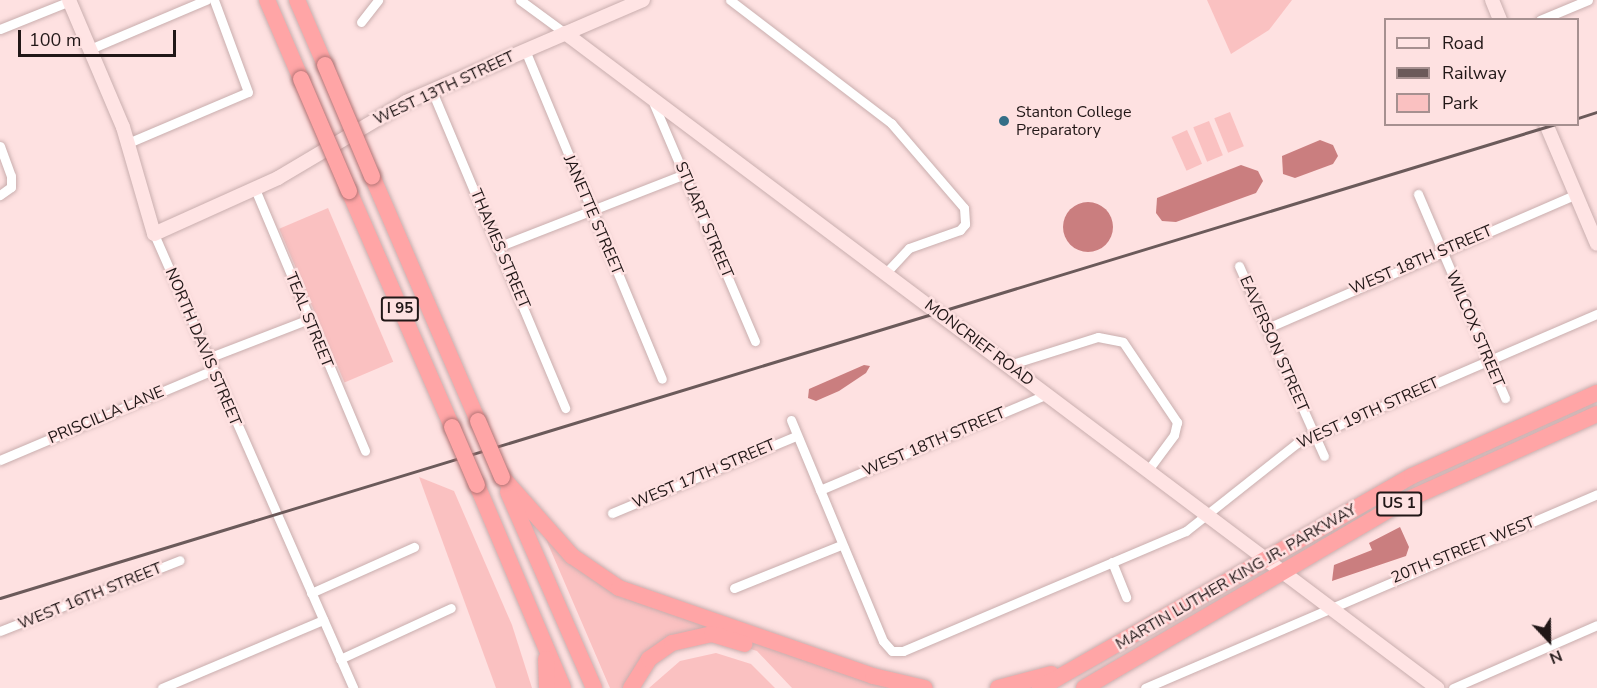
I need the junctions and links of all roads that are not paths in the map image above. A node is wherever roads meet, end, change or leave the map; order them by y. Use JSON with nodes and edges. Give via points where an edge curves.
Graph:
{"nodes":[{"id":1,"x":206,"y":0,"type":"edge"},
{"id":2,"x":214,"y":0,"type":"edge"},
{"id":3,"x":267,"y":0,"type":"edge"},
{"id":4,"x":297,"y":0,"type":"edge"},
{"id":5,"x":378,"y":0,"type":"edge"},
{"id":6,"x":520,"y":0,"type":"edge"},
{"id":7,"x":643,"y":0,"type":"edge"},
{"id":8,"x":730,"y":0,"type":"edge"},
{"id":9,"x":1492,"y":0,"type":"edge"},
{"id":10,"x":1588,"y":0,"type":"edge"},
{"id":11,"x":69,"y":1,"type":"edge"},
{"id":12,"x":1499,"y":18,"type":"edge"},
{"id":13,"x":1545,"y":18,"type":"edge"},
{"id":14,"x":361,"y":22,"type":"dead end"},
{"id":15,"x":0,"y":29,"type":"edge"},
{"id":16,"x":565,"y":33,"type":"junction"},
{"id":17,"x":90,"y":49,"type":"junction"},
{"id":18,"x":525,"y":50,"type":"junction"},
{"id":19,"x":432,"y":91,"type":"junction"},
{"id":20,"x":652,"y":99,"type":"junction"},
{"id":21,"x":1547,"y":126,"type":"edge"},
{"id":22,"x":128,"y":143,"type":"junction"},
{"id":23,"x":0,"y":146,"type":"edge"},
{"id":24,"x":685,"y":174,"type":"junction"},
{"id":25,"x":255,"y":189,"type":"junction"},
{"id":26,"x":1418,"y":194,"type":"dead end"},
{"id":27,"x":1576,"y":194,"type":"junction"},
{"id":28,"x":0,"y":195,"type":"edge"},
{"id":29,"x":591,"y":211,"type":"junction"},
{"id":30,"x":154,"y":234,"type":"junction"},
{"id":31,"x":1595,"y":236,"type":"edge"},
{"id":32,"x":500,"y":246,"type":"junction"},
{"id":33,"x":1442,"y":251,"type":"junction"},
{"id":34,"x":1239,"y":266,"type":"dead end"},
{"id":35,"x":885,"y":274,"type":"junction"},
{"id":36,"x":1597,"y":314,"type":"edge"},
{"id":37,"x":309,"y":319,"type":"junction"},
{"id":38,"x":1267,"y":327,"type":"junction"},
{"id":39,"x":755,"y":341,"type":"dead end"},
{"id":40,"x":208,"y":358,"type":"junction"},
{"id":41,"x":1488,"y":360,"type":"junction"},
{"id":42,"x":1009,"y":365,"type":"junction"},
{"id":43,"x":213,"y":370,"type":"junction"},
{"id":44,"x":662,"y":379,"type":"dead end"},
{"id":45,"x":1597,"y":393,"type":"edge"},
{"id":46,"x":1047,"y":394,"type":"junction"},
{"id":47,"x":1505,"y":398,"type":"dead end"},
{"id":48,"x":565,"y":408,"type":"dead end"},
{"id":49,"x":1597,"y":414,"type":"edge"},
{"id":50,"x":791,"y":420,"type":"dead end"},
{"id":51,"x":1314,"y":435,"type":"junction"},
{"id":52,"x":796,"y":436,"type":"junction"},
{"id":53,"x":365,"y":451,"type":"dead end"},
{"id":54,"x":1324,"y":456,"type":"dead end"},
{"id":55,"x":0,"y":460,"type":"edge"},
{"id":56,"x":1148,"y":470,"type":"junction"},
{"id":57,"x":502,"y":477,"type":"junction"},
{"id":58,"x":820,"y":490,"type":"junction"},
{"id":59,"x":1597,"y":494,"type":"edge"},
{"id":60,"x":612,"y":513,"type":"dead end"},
{"id":61,"x":1209,"y":516,"type":"junction"},
{"id":62,"x":841,"y":545,"type":"junction"},
{"id":63,"x":414,"y":547,"type":"dead end"},
{"id":64,"x":1268,"y":558,"type":"junction"},
{"id":65,"x":180,"y":560,"type":"dead end"},
{"id":66,"x":1112,"y":562,"type":"junction"},
{"id":67,"x":1284,"y":571,"type":"junction"},
{"id":68,"x":734,"y":588,"type":"dead end"},
{"id":69,"x":311,"y":593,"type":"junction"},
{"id":70,"x":1126,"y":597,"type":"dead end"},
{"id":71,"x":1328,"y":605,"type":"junction"},
{"id":72,"x":451,"y":608,"type":"dead end"},
{"id":73,"x":323,"y":620,"type":"junction"},
{"id":74,"x":1597,"y":625,"type":"edge"},
{"id":75,"x":0,"y":631,"type":"edge"},
{"id":76,"x":1124,"y":643,"type":"junction"},
{"id":77,"x":544,"y":644,"type":"junction"},
{"id":78,"x":340,"y":659,"type":"junction"},
{"id":79,"x":1166,"y":685,"type":"edge"},
{"id":80,"x":905,"y":686,"type":"edge"},
{"id":81,"x":162,"y":688,"type":"edge"},
{"id":82,"x":353,"y":688,"type":"edge"},
{"id":83,"x":547,"y":688,"type":"edge"},
{"id":84,"x":563,"y":688,"type":"edge"},
{"id":85,"x":594,"y":688,"type":"edge"},
{"id":86,"x":631,"y":688,"type":"edge"},
{"id":87,"x":881,"y":688,"type":"edge"},
{"id":88,"x":925,"y":688,"type":"edge"},
{"id":89,"x":998,"y":688,"type":"edge"},
{"id":90,"x":1040,"y":688,"type":"edge"},
{"id":91,"x":1084,"y":688,"type":"edge"},
{"id":92,"x":1145,"y":688,"type":"edge"},
{"id":93,"x":1437,"y":688,"type":"edge"},
{"id":94,"x":1453,"y":688,"type":"edge"}],
"edges":[{"from":1,"to":17,"type":"street"},
{"from":2,"to":22,"type":"street","via":[[248,92]]},
{"from":3,"to":77,"type":"highway","number":"I 95","bridge":true},
{"from":4,"to":57,"type":"highway","number":"I 95","bridge":true},
{"from":5,"to":14,"type":"street"},
{"from":6,"to":16,"type":"street","name":"MONCRIEF ROAD"},
{"from":7,"to":16,"type":"main road","name":"WEST 13TH STREET"},
{"from":8,"to":35,"type":"street","via":[[891,123],[964,208],[965,224],[909,248]]},
{"from":9,"to":12,"type":"main road"},
{"from":10,"to":13,"type":"street"},
{"from":11,"to":15,"type":"street"},
{"from":11,"to":17,"type":"main road","name":"NORTH DAVIS STREET"},
{"from":16,"to":18,"type":"main road","name":"WEST 13TH STREET"},
{"from":16,"to":20,"type":"main road","name":"MONCRIEF ROAD"},
{"from":17,"to":22,"type":"main road","name":"NORTH DAVIS STREET"},
{"from":18,"to":19,"type":"main road","name":"WEST 13TH STREET"},
{"from":18,"to":29,"type":"street","name":"JANETTE STREET"},
{"from":19,"to":25,"type":"main road","name":"WEST 13TH STREET"},
{"from":19,"to":32,"type":"street","name":"THAMES STREET"},
{"from":20,"to":24,"type":"street","name":"STUART STREET"},
{"from":20,"to":35,"type":"main road","name":"MONCRIEF ROAD"},
{"from":21,"to":27,"type":"main road"},
{"from":22,"to":30,"type":"main road","name":"NORTH DAVIS STREET"},
{"from":23,"to":28,"type":"street","via":[[11,187]]},
{"from":24,"to":29,"type":"street"},
{"from":24,"to":39,"type":"street","name":"STUART STREET"},
{"from":25,"to":30,"type":"main road","name":"WEST 13TH STREET"},
{"from":25,"to":37,"type":"street","name":"TEAL STREET"},
{"from":26,"to":33,"type":"street","name":"WILCOX STREET"},
{"from":27,"to":31,"type":"main road"},
{"from":27,"to":33,"type":"street","name":"WEST 18TH STREET"},
{"from":29,"to":32,"type":"street"},
{"from":29,"to":44,"type":"street","name":"JANETTE STREET"},
{"from":30,"to":40,"type":"street","name":"NORTH DAVIS STREET"},
{"from":32,"to":48,"type":"street","name":"THAMES STREET"},
{"from":33,"to":38,"type":"street","name":"WEST 18TH STREET"},
{"from":33,"to":41,"type":"street","name":"WILCOX STREET"},
{"from":34,"to":38,"type":"street","name":"EAVERSON STREET"},
{"from":35,"to":42,"type":"main road","name":"MONCRIEF ROAD"},
{"from":36,"to":41,"type":"street","name":"WEST 19TH STREET"},
{"from":37,"to":40,"type":"street"},
{"from":37,"to":53,"type":"street","name":"TEAL STREET"},
{"from":38,"to":51,"type":"street","name":"EAVERSON STREET"},
{"from":40,"to":43,"type":"street","name":"NORTH DAVIS STREET"},
{"from":41,"to":47,"type":"street","name":"WILCOX STREET"},
{"from":41,"to":51,"type":"street","name":"WEST 19TH STREET"},
{"from":42,"to":46,"type":"main road","name":"MONCRIEF ROAD"},
{"from":42,"to":56,"type":"street","via":[[1098,337],[1123,342],[1177,422],[1174,435]]},
{"from":43,"to":55,"type":"street","name":"PRISCILLA LANE"},
{"from":43,"to":69,"type":"street","name":"NORTH DAVIS STREET"},
{"from":45,"to":64,"type":"highway","name":"MARTIN LUTHER KING JR. PARKWAY","number":"US 1","via":[[1412,476]]},
{"from":46,"to":56,"type":"main road","name":"MONCRIEF ROAD"},
{"from":46,"to":58,"type":"street","name":"WEST 18TH STREET"},
{"from":49,"to":67,"type":"highway","name":"MARTIN LUTHER KING JR. PARKWAY","number":"US 1","via":[[1434,486]]},
{"from":50,"to":52,"type":"street"},
{"from":51,"to":54,"type":"street","name":"EAVERSON STREET"},
{"from":51,"to":61,"type":"street","name":"WEST 19TH STREET","via":[[1262,466]]},
{"from":52,"to":58,"type":"street"},
{"from":52,"to":60,"type":"street","name":"WEST 17TH STREET"},
{"from":56,"to":61,"type":"main road","name":"MONCRIEF ROAD"},
{"from":57,"to":80,"type":"highway","via":[[572,556],[619,588]]},
{"from":57,"to":85,"type":"highway","number":"I 95"},
{"from":58,"to":62,"type":"street"},
{"from":59,"to":71,"type":"street","name":"20TH STREET WEST"},
{"from":61,"to":64,"type":"main road","name":"MONCRIEF ROAD"},
{"from":61,"to":66,"type":"street","name":"WEST 19TH STREET"},
{"from":62,"to":66,"type":"street","name":"WEST 19TH STREET","via":[[892,651]]},
{"from":62,"to":68,"type":"street"},
{"from":63,"to":69,"type":"street"},
{"from":64,"to":67,"type":"main road","name":"MONCRIEF ROAD"},
{"from":64,"to":76,"type":"highway","name":"MARTIN LUTHER KING JR. PARKWAY","number":"US 1"},
{"from":65,"to":75,"type":"street","name":"WEST 16TH STREET"},
{"from":66,"to":70,"type":"street"},
{"from":67,"to":71,"type":"main road","name":"MONCRIEF ROAD"},
{"from":67,"to":91,"type":"highway","name":"MARTIN LUTHER KING JR. PARKWAY","number":"US 1"},
{"from":69,"to":73,"type":"street","name":"NORTH DAVIS STREET"},
{"from":71,"to":79,"type":"street","name":"20TH STREET WEST","via":[[1192,664]]},
{"from":71,"to":93,"type":"main road","name":"MONCRIEF ROAD"},
{"from":72,"to":78,"type":"street"},
{"from":73,"to":78,"type":"street","name":"NORTH DAVIS STREET"},
{"from":73,"to":81,"type":"street"},
{"from":74,"to":94,"type":"street"},
{"from":76,"to":89,"type":"highway","via":[[1060,671]]},
{"from":76,"to":90,"type":"highway","name":"MARTIN LUTHER KING JR. PARKWAY","number":"US 1"},
{"from":77,"to":83,"type":"highway"},
{"from":77,"to":84,"type":"highway","number":"I 95"},
{"from":78,"to":82,"type":"street","name":"NORTH DAVIS STREET"},
{"from":79,"to":92,"type":"street","name":"20TH STREET WEST"},
{"from":80,"to":88,"type":"highway"},
{"from":86,"to":87,"type":"highway","via":[[660,650],[712,634]]}]}
